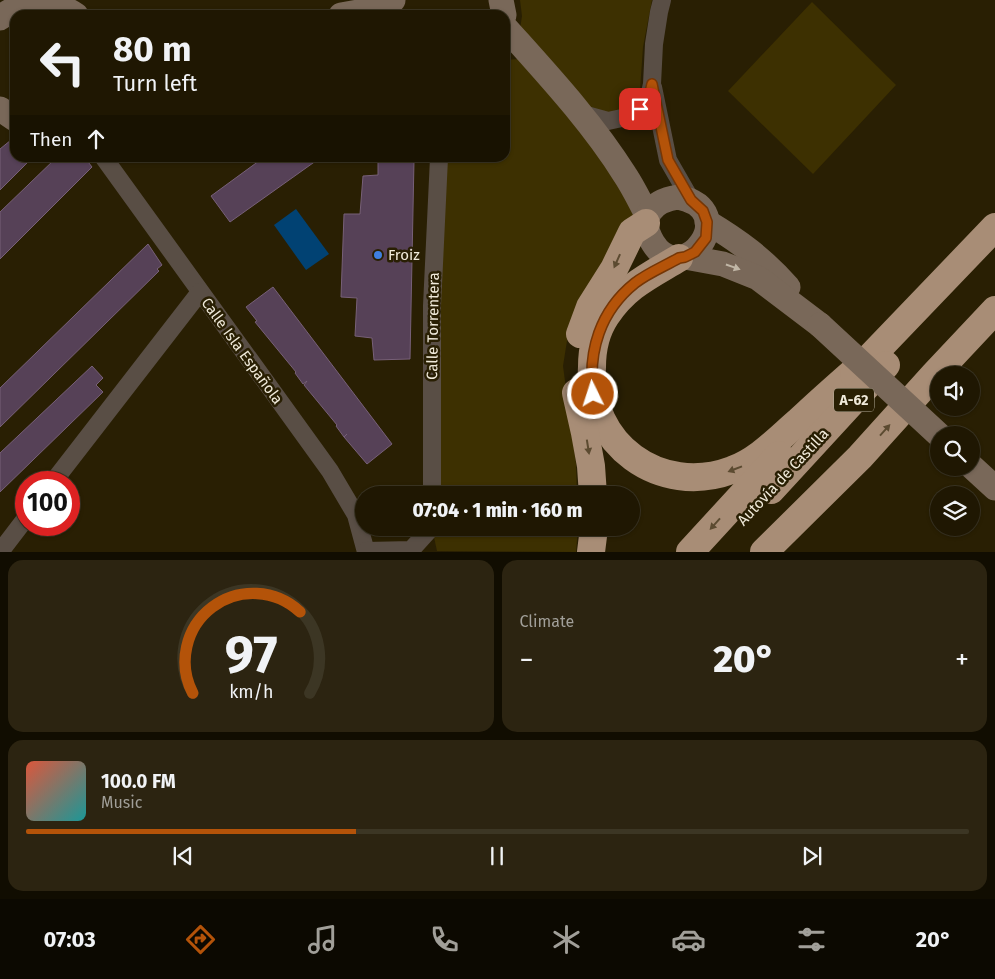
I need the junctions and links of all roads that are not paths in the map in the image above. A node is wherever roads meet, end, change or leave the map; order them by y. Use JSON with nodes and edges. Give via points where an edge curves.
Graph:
{"nodes":[{"id":1,"x":393,"y":0,"type":"edge"},
{"id":2,"x":662,"y":0,"type":"edge"},
{"id":3,"x":37,"y":2,"type":"edge"},
{"id":4,"x":12,"y":10,"type":"edge"},
{"id":5,"x":66,"y":10,"type":"edge"},
{"id":6,"x":370,"y":10,"type":"edge"},
{"id":7,"x":510,"y":32,"type":"edge"},
{"id":8,"x":510,"y":53,"type":"edge"},
{"id":9,"x":534,"y":58,"type":"junction"},
{"id":10,"x":652,"y":84,"type":"junction"},
{"id":11,"x":580,"y":112,"type":"junction"},
{"id":12,"x":668,"y":160,"type":"junction"},
{"id":13,"x":107,"y":162,"type":"edge"},
{"id":14,"x":439,"y":162,"type":"edge"},
{"id":15,"x":691,"y":200,"type":"junction"},
{"id":16,"x":654,"y":210,"type":"junction"},
{"id":17,"x":707,"y":222,"type":"junction"},
{"id":18,"x":995,"y":227,"type":"edge"},
{"id":19,"x":995,"y":250,"type":"edge"},
{"id":20,"x":682,"y":257,"type":"junction"},
{"id":21,"x":200,"y":292,"type":"junction"},
{"id":22,"x":995,"y":310,"type":"edge"},
{"id":23,"x":820,"y":325,"type":"junction"},
{"id":24,"x":867,"y":360,"type":"junction"},
{"id":25,"x":930,"y":427,"type":"edge"},
{"id":26,"x":860,"y":457,"type":"junction"},
{"id":27,"x":62,"y":471,"type":"edge"},
{"id":28,"x":980,"y":474,"type":"edge"},
{"id":29,"x":432,"y":486,"type":"edge"},
{"id":30,"x":592,"y":486,"type":"edge"},
{"id":31,"x":995,"y":488,"type":"edge"},
{"id":32,"x":15,"y":532,"type":"edge"},
{"id":33,"x":424,"y":536,"type":"edge"},
{"id":34,"x":593,"y":536,"type":"edge"},
{"id":35,"x":366,"y":551,"type":"edge"},
{"id":36,"x":0,"y":552,"type":"edge"},
{"id":37,"x":591,"y":552,"type":"edge"},
{"id":38,"x":690,"y":552,"type":"edge"},
{"id":39,"x":716,"y":552,"type":"edge"},
{"id":40,"x":764,"y":552,"type":"edge"},
{"id":41,"x":791,"y":552,"type":"edge"}],
"edges":[{"from":1,"to":6,"type":"street"},
{"from":2,"to":10,"type":"street","via":[[654,44]]},
{"from":3,"to":4,"type":"street"},
{"from":3,"to":5,"type":"street"},
{"from":7,"to":9,"type":"street"},
{"from":8,"to":9,"type":"street"},
{"from":9,"to":11,"type":"street"},
{"from":10,"to":11,"type":"street","via":[[648,101],[631,116],[608,121]]},
{"from":10,"to":12,"type":"street"},
{"from":11,"to":16,"type":"street"},
{"from":12,"to":15,"type":"street"},
{"from":12,"to":16,"type":"street"},
{"from":13,"to":21,"type":"street","name":"Calle Isla Española"},
{"from":14,"to":29,"type":"street","name":"Calle Torrentera","via":[[432,306]]},
{"from":15,"to":16,"type":"street","via":[[678,197]]},
{"from":15,"to":17,"type":"street","via":[[703,211]]},
{"from":16,"to":20,"type":"street","via":[[649,237],[657,250],[667,256]]},
{"from":16,"to":30,"type":"highway","one_way":true,"via":[[632,232],[622,249],[614,269],[590,307],[577,344],[575,383]]},
{"from":17,"to":20,"type":"street","via":[[706,238],[695,252]]},
{"from":17,"to":23,"type":"street","via":[[769,266]]},
{"from":18,"to":24,"type":"highway"},
{"from":19,"to":39,"type":"highway","name":"Autovía de Castilla","number":"A-62"},
{"from":20,"to":23,"type":"street","one_way":true,"via":[[723,264],[758,278]]},
{"from":24,"to":20,"type":"highway","one_way":true,"via":[[746,465],[700,477],[682,477],[646,466],[627,452],[604,426],[593,394],[592,357],[596,337],[619,300],[636,283]]},
{"from":21,"to":27,"type":"street"},
{"from":21,"to":35,"type":"street","name":"Calle Isla Española","via":[[330,470],[356,515]]},
{"from":26,"to":22,"type":"highway","number":"A-62","one_way":true},
{"from":23,"to":25,"type":"street","bridge":true},
{"from":24,"to":38,"type":"highway","one_way":true},
{"from":26,"to":40,"type":"highway","number":"A-62"},
{"from":26,"to":41,"type":"highway"},
{"from":28,"to":31,"type":"street"},
{"from":32,"to":36,"type":"street"},
{"from":33,"to":35,"type":"street","via":[[411,550]]},
{"from":34,"to":37,"type":"highway"}]}
